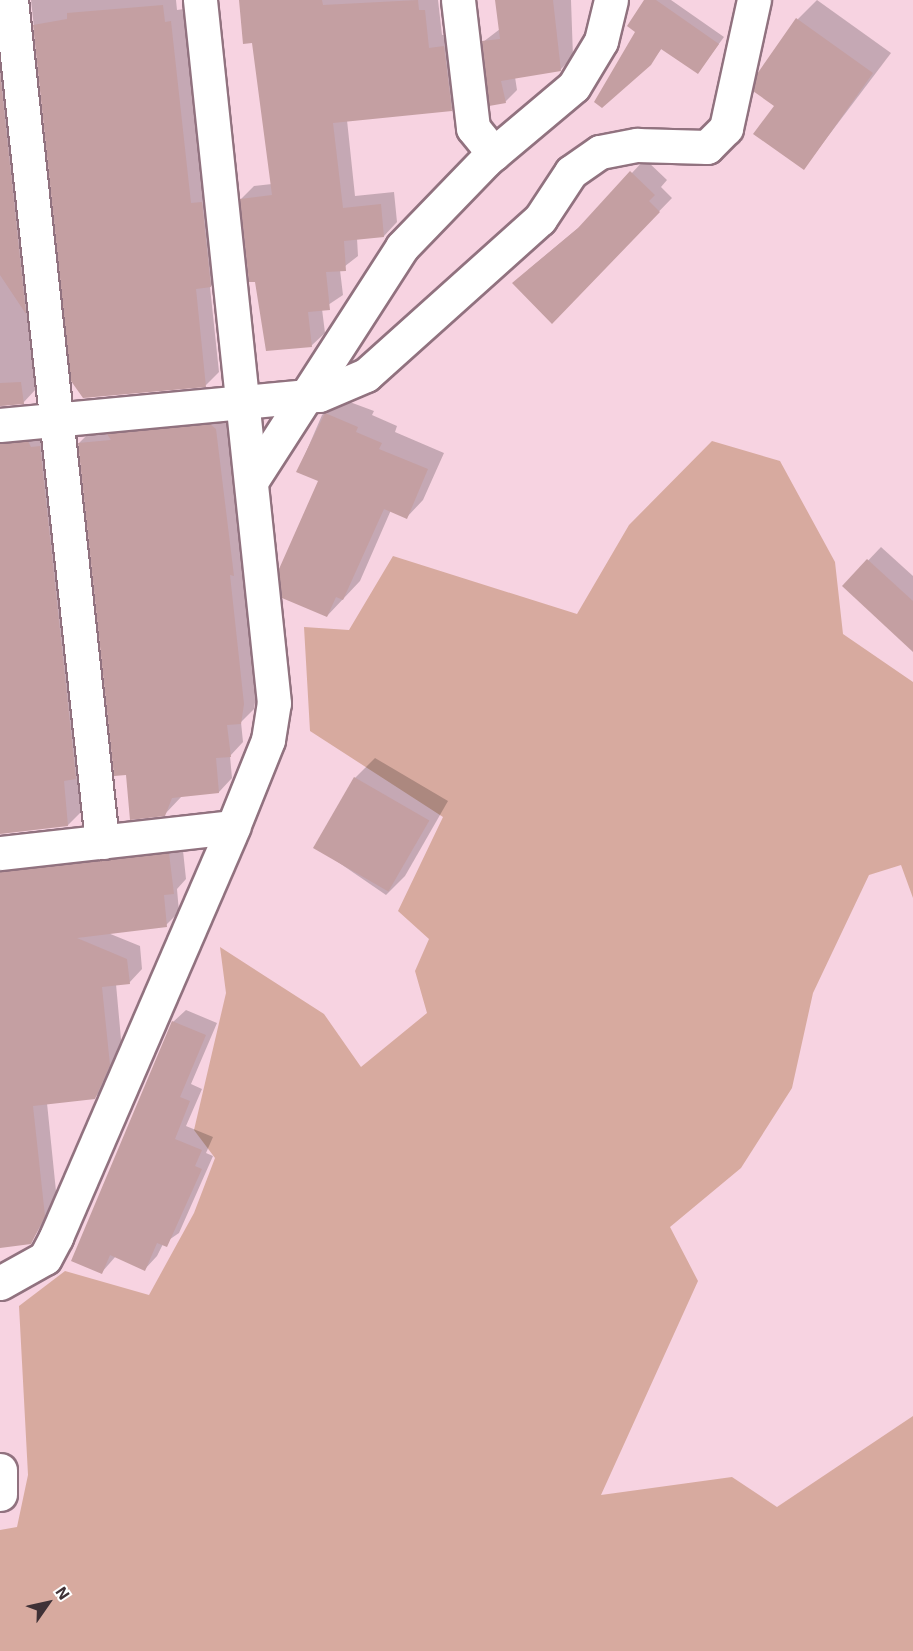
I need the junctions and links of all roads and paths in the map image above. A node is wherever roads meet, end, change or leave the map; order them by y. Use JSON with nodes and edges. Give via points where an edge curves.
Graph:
{"nodes":[{"id":1,"x":11,"y":0,"type":"edge"},
{"id":2,"x":200,"y":0,"type":"edge"},
{"id":3,"x":458,"y":0,"type":"edge"},
{"id":4,"x":611,"y":0,"type":"edge"},
{"id":5,"x":754,"y":0,"type":"edge"},
{"id":6,"x":494,"y":154,"type":"junction"},
{"id":7,"x":304,"y":396,"type":"junction"},
{"id":8,"x":243,"y":401,"type":"junction"},
{"id":9,"x":56,"y":419,"type":"junction"},
{"id":10,"x":0,"y":425,"type":"edge"},
{"id":11,"x":252,"y":480,"type":"junction"},
{"id":12,"x":234,"y":827,"type":"junction"},
{"id":13,"x":102,"y":842,"type":"junction"},
{"id":14,"x":0,"y":853,"type":"edge"},
{"id":15,"x":0,"y":1283,"type":"edge"},
{"id":16,"x":0,"y":1470,"type":"edge"},
{"id":17,"x":0,"y":1494,"type":"edge"}],
"edges":[{"from":1,"to":9,"type":"street"},
{"from":2,"to":8,"type":"street"},
{"from":3,"to":6,"type":"street","via":[[473,128]]},
{"from":4,"to":6,"type":"street","via":[[601,41],[574,86]]},
{"from":5,"to":7,"type":"street","via":[[726,128],[707,147],[638,146],[600,152],[571,172],[540,219],[366,375]]},
{"from":6,"to":7,"type":"street","via":[[402,247]]},
{"from":7,"to":8,"type":"street"},
{"from":7,"to":11,"type":"street"},
{"from":8,"to":9,"type":"street"},
{"from":8,"to":11,"type":"street"},
{"from":9,"to":10,"type":"street"},
{"from":9,"to":13,"type":"street"},
{"from":11,"to":12,"type":"street","via":[[274,703],[268,740]]},
{"from":12,"to":13,"type":"street"},
{"from":12,"to":15,"type":"street","via":[[57,1237],[45,1258]]},
{"from":13,"to":14,"type":"street"},
{"from":16,"to":17,"type":"street"}]}
